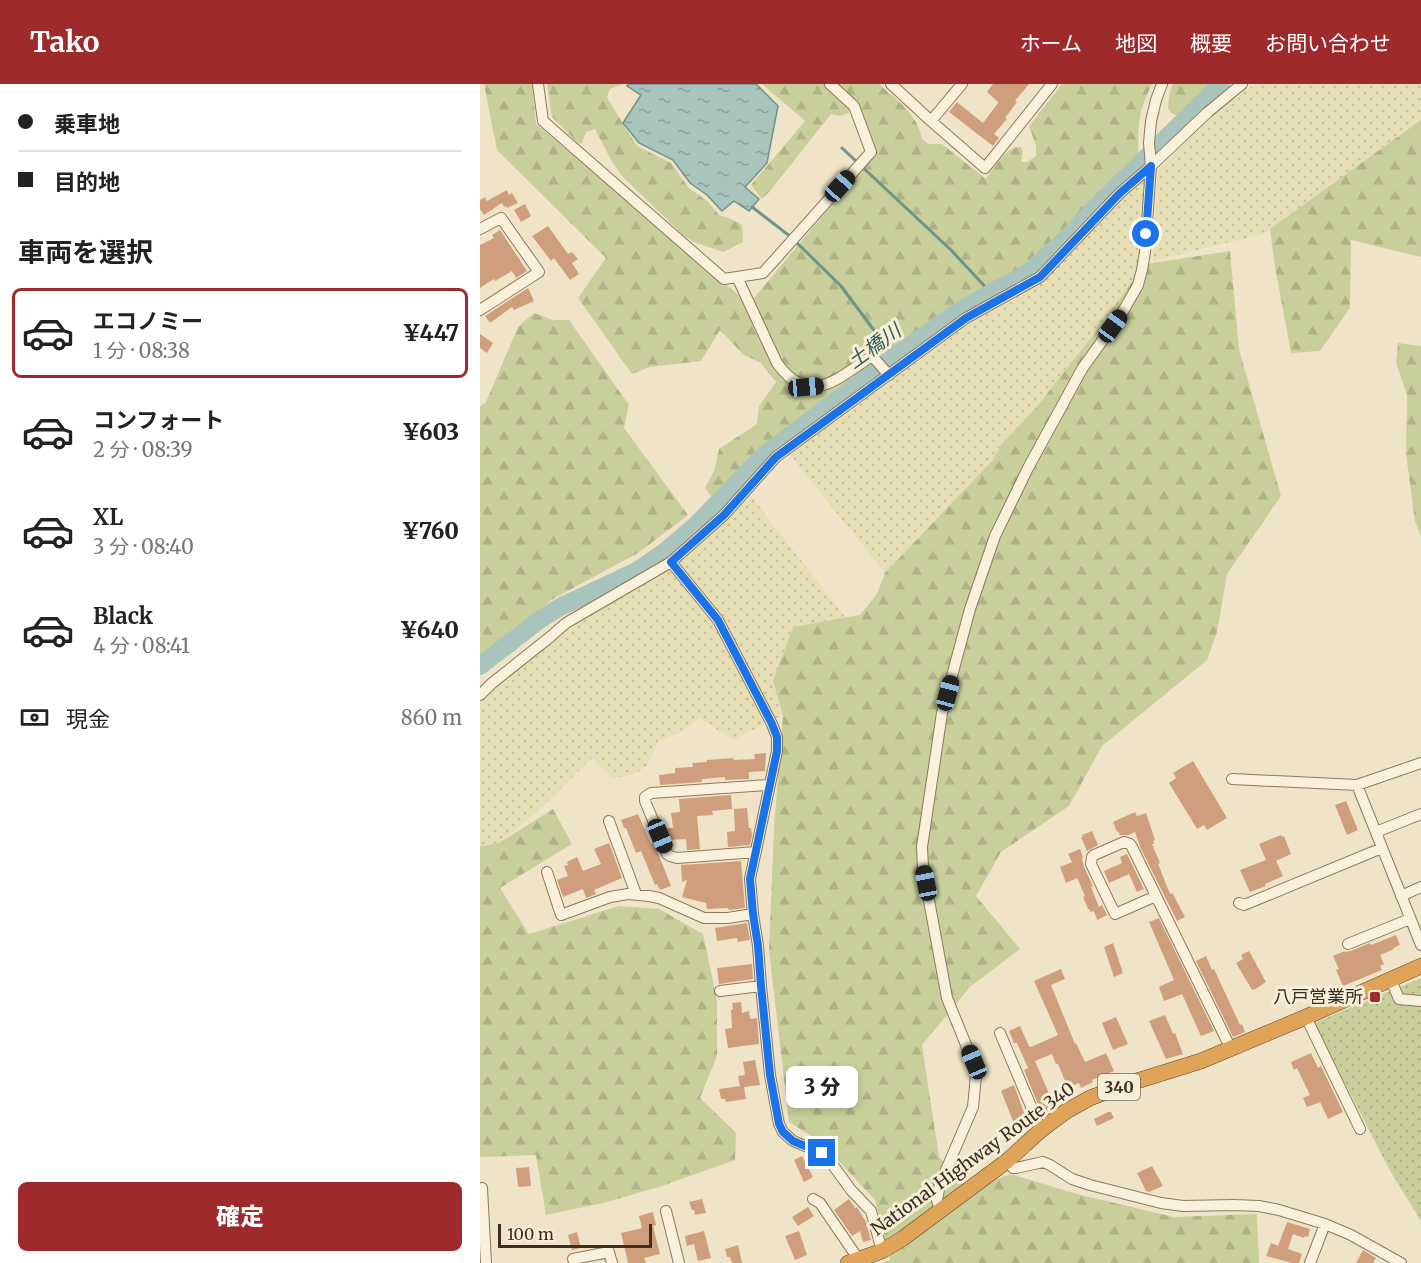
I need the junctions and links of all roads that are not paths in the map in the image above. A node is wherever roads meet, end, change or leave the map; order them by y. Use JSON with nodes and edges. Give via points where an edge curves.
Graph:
{"nodes":[{"id":1,"x":538,"y":84,"type":"edge"},
{"id":2,"x":830,"y":84,"type":"edge"},
{"id":3,"x":891,"y":84,"type":"edge"},
{"id":4,"x":962,"y":84,"type":"edge"},
{"id":5,"x":1052,"y":84,"type":"edge"},
{"id":6,"x":1162,"y":84,"type":"edge"},
{"id":7,"x":1242,"y":84,"type":"edge"},
{"id":8,"x":931,"y":121,"type":"junction"},
{"id":9,"x":1151,"y":166,"type":"junction"},
{"id":10,"x":480,"y":229,"type":"edge"},
{"id":11,"x":737,"y":277,"type":"junction"},
{"id":12,"x":480,"y":310,"type":"edge"},
{"id":13,"x":889,"y":375,"type":"junction"},
{"id":14,"x":671,"y":562,"type":"junction"},
{"id":15,"x":480,"y":695,"type":"edge"},
{"id":16,"x":1421,"y":763,"type":"edge"},
{"id":17,"x":1232,"y":779,"type":"dead end"},
{"id":18,"x":769,"y":785,"type":"junction"},
{"id":19,"x":1357,"y":785,"type":"junction"},
{"id":20,"x":1421,"y":814,"type":"edge"},
{"id":21,"x":609,"y":821,"type":"dead end"},
{"id":22,"x":1376,"y":832,"type":"junction"},
{"id":23,"x":1382,"y":848,"type":"junction"},
{"id":24,"x":756,"y":852,"type":"junction"},
{"id":25,"x":547,"y":872,"type":"dead end"},
{"id":26,"x":1421,"y":887,"type":"edge"},
{"id":27,"x":636,"y":894,"type":"junction"},
{"id":28,"x":1156,"y":896,"type":"junction"},
{"id":29,"x":1401,"y":896,"type":"junction"},
{"id":30,"x":1239,"y":903,"type":"dead end"},
{"id":31,"x":753,"y":914,"type":"junction"},
{"id":32,"x":1410,"y":919,"type":"junction"},
{"id":33,"x":1348,"y":944,"type":"dead end"},
{"id":34,"x":1421,"y":945,"type":"edge"},
{"id":35,"x":1421,"y":966,"type":"edge"},
{"id":36,"x":1391,"y":980,"type":"junction"},
{"id":37,"x":761,"y":986,"type":"junction"},
{"id":38,"x":720,"y":991,"type":"dead end"},
{"id":39,"x":1421,"y":1001,"type":"edge"},
{"id":40,"x":1306,"y":1017,"type":"junction"},
{"id":41,"x":1000,"y":1033,"type":"dead end"},
{"id":42,"x":1231,"y":1048,"type":"junction"},
{"id":43,"x":1360,"y":1129,"type":"dead end"},
{"id":44,"x":1041,"y":1130,"type":"junction"},
{"id":45,"x":1006,"y":1161,"type":"junction"},
{"id":46,"x":482,"y":1188,"type":"dead end"},
{"id":47,"x":813,"y":1199,"type":"dead end"},
{"id":48,"x":666,"y":1211,"type":"dead end"},
{"id":49,"x":940,"y":1211,"type":"junction"},
{"id":50,"x":1325,"y":1224,"type":"junction"},
{"id":51,"x":882,"y":1251,"type":"junction"},
{"id":52,"x":573,"y":1259,"type":"dead end"},
{"id":53,"x":853,"y":1262,"type":"edge"},
{"id":54,"x":486,"y":1263,"type":"edge"},
{"id":55,"x":612,"y":1263,"type":"edge"},
{"id":56,"x":679,"y":1263,"type":"edge"},
{"id":57,"x":1310,"y":1263,"type":"edge"},
{"id":58,"x":1401,"y":1263,"type":"edge"}],
"edges":[{"from":1,"to":11,"type":"street","via":[[543,121],[724,279]]},
{"from":2,"to":11,"type":"street","via":[[854,106],[872,152],[763,273]]},
{"from":3,"to":8,"type":"street"},
{"from":4,"to":8,"type":"street"},
{"from":5,"to":8,"type":"street","via":[[985,168]]},
{"from":6,"to":9,"type":"street","via":[[1151,121]]},
{"from":7,"to":9,"type":"street"},
{"from":9,"to":13,"type":"street","via":[[1040,277],[966,318]]},
{"from":9,"to":49,"type":"street","via":[[1145,252],[1138,285],[1082,369],[995,536],[970,609],[942,713],[923,868],[947,998],[976,1075],[973,1107],[940,1184]]},
{"from":10,"to":12,"type":"street","via":[[501,218],[539,272]]},
{"from":11,"to":13,"type":"street","via":[[777,363],[795,382],[806,387],[821,386],[872,356]]},
{"from":13,"to":14,"type":"street","via":[[776,457],[724,515]]},
{"from":14,"to":15,"type":"street","via":[[566,623]]},
{"from":14,"to":18,"type":"street","via":[[718,620],[772,724],[777,751]]},
{"from":16,"to":19,"type":"street"},
{"from":17,"to":19,"type":"street"},
{"from":18,"to":24,"type":"street"},
{"from":18,"to":24,"type":"street","via":[[651,793],[645,797],[670,856]]},
{"from":19,"to":22,"type":"street"},
{"from":20,"to":22,"type":"street"},
{"from":21,"to":27,"type":"street"},
{"from":22,"to":23,"type":"street"},
{"from":23,"to":29,"type":"street"},
{"from":23,"to":30,"type":"street"},
{"from":24,"to":31,"type":"street","via":[[750,879]]},
{"from":25,"to":27,"type":"street","via":[[561,915],[610,897]]},
{"from":26,"to":29,"type":"street"},
{"from":27,"to":31,"type":"street","via":[[659,898],[704,918]]},
{"from":28,"to":28,"type":"street","via":[[1130,844],[1092,857],[1091,864],[1115,914]]},
{"from":28,"to":42,"type":"street"},
{"from":29,"to":32,"type":"street"},
{"from":31,"to":37,"type":"street"},
{"from":32,"to":33,"type":"street"},
{"from":32,"to":34,"type":"street"},
{"from":35,"to":36,"type":"highway","name":"National Highway Route 340","number":"340"},
{"from":36,"to":39,"type":"street","via":[[1399,999]]},
{"from":36,"to":40,"type":"highway","name":"National Highway Route 340","number":"340"},
{"from":37,"to":38,"type":"street"},
{"from":37,"to":51,"type":"street","via":[[779,1124],[793,1141],[827,1157],[871,1211]]},
{"from":40,"to":42,"type":"highway","name":"National Highway Route 340","number":"340"},
{"from":40,"to":43,"type":"street"},
{"from":41,"to":44,"type":"street"},
{"from":42,"to":44,"type":"highway","name":"National Highway Route 340","number":"340","via":[[1090,1098]]},
{"from":44,"to":45,"type":"highway","name":"National Highway Route 340","number":"340"},
{"from":45,"to":49,"type":"highway","name":"National Highway Route 340","number":"340"},
{"from":45,"to":50,"type":"street","via":[[1012,1168],[1043,1162],[1072,1179],[1161,1203],[1259,1206]]},
{"from":46,"to":54,"type":"street"},
{"from":47,"to":53,"type":"street","via":[[820,1203]]},
{"from":48,"to":56,"type":"street"},
{"from":49,"to":51,"type":"highway","name":"National Highway Route 340","number":"340"},
{"from":50,"to":57,"type":"street"},
{"from":50,"to":58,"type":"street"},
{"from":51,"to":53,"type":"highway","name":"National Highway Route 340","number":"340"},
{"from":52,"to":55,"type":"street","via":[[609,1252]]}]}
